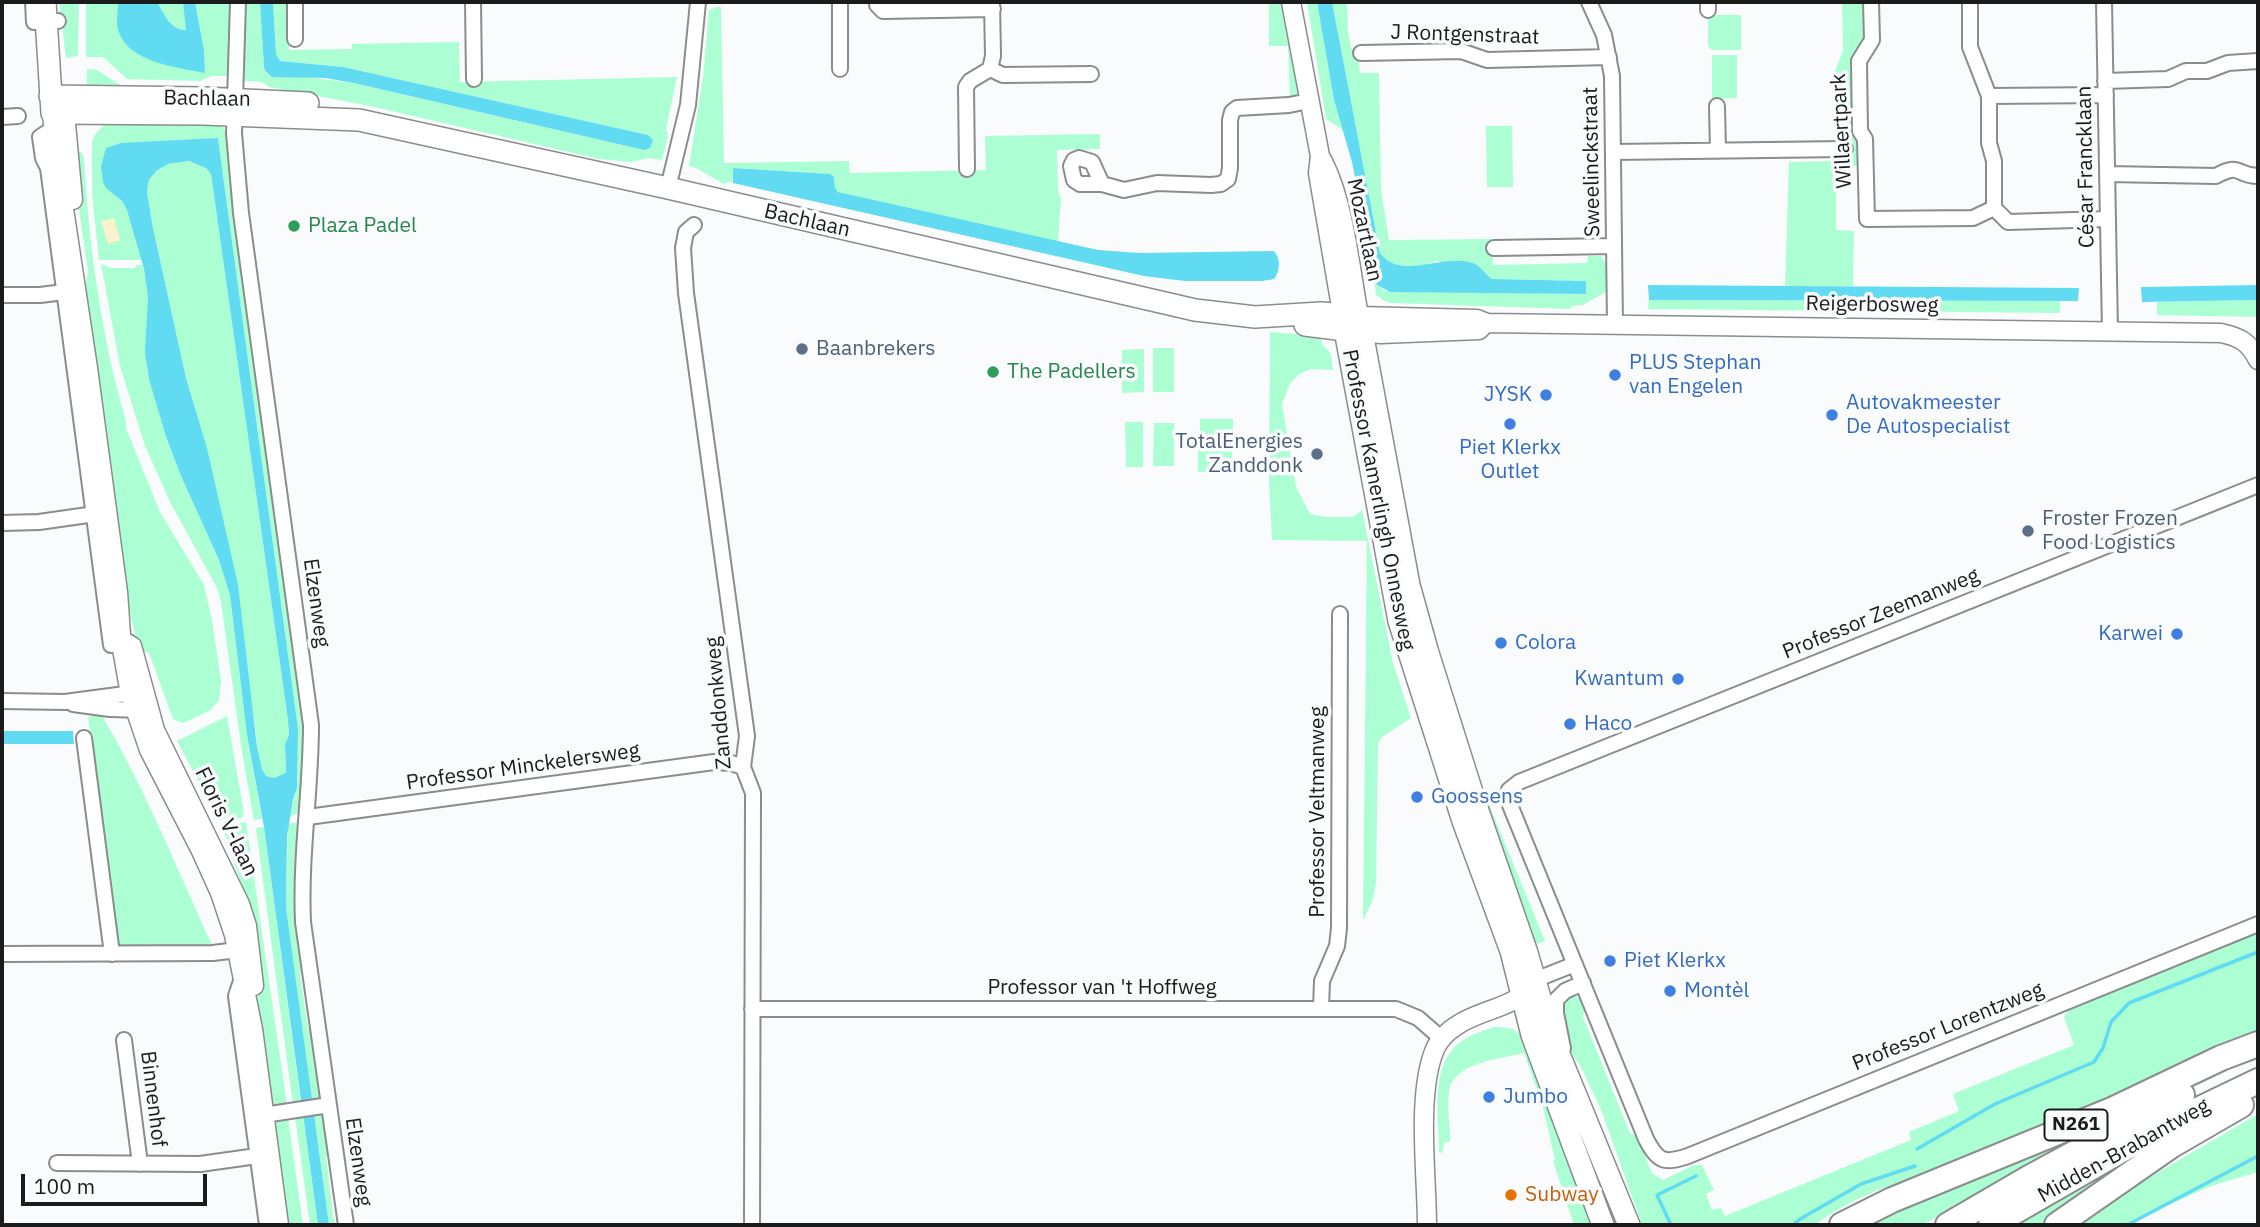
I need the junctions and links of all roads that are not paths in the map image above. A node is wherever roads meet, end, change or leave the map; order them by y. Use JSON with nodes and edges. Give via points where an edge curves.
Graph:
{"nodes":[{"id":1,"x":33,"y":2,"type":"edge"},
{"id":2,"x":238,"y":2,"type":"edge"},
{"id":3,"x":295,"y":2,"type":"edge"},
{"id":4,"x":473,"y":2,"type":"edge"},
{"id":5,"x":698,"y":2,"type":"edge"},
{"id":6,"x":839,"y":2,"type":"edge"},
{"id":7,"x":1291,"y":2,"type":"edge"},
{"id":8,"x":1589,"y":2,"type":"edge"},
{"id":9,"x":1871,"y":2,"type":"edge"},
{"id":10,"x":1970,"y":2,"type":"edge"},
{"id":11,"x":2104,"y":2,"type":"edge"},
{"id":12,"x":877,"y":4,"type":"edge"},
{"id":13,"x":993,"y":5,"type":"edge"},
{"id":14,"x":51,"y":12,"type":"edge"},
{"id":15,"x":295,"y":39,"type":"dead end"},
{"id":16,"x":1360,"y":53,"type":"dead end"},
{"id":17,"x":1609,"y":57,"type":"junction"},
{"id":18,"x":2258,"y":61,"type":"edge"},
{"id":19,"x":840,"y":69,"type":"dead end"},
{"id":20,"x":990,"y":69,"type":"junction"},
{"id":21,"x":1091,"y":74,"type":"dead end"},
{"id":22,"x":474,"y":79,"type":"dead end"},
{"id":23,"x":2106,"y":88,"type":"junction"},
{"id":24,"x":1989,"y":96,"type":"junction"},
{"id":25,"x":1309,"y":101,"type":"junction"},
{"id":26,"x":1717,"y":106,"type":"dead end"},
{"id":27,"x":235,"y":107,"type":"junction"},
{"id":28,"x":57,"y":109,"type":"junction"},
{"id":29,"x":18,"y":116,"type":"dead end"},
{"id":30,"x":2,"y":117,"type":"edge"},
{"id":31,"x":1845,"y":149,"type":"dead end"},
{"id":32,"x":1718,"y":151,"type":"junction"},
{"id":33,"x":1613,"y":152,"type":"junction"},
{"id":34,"x":967,"y":169,"type":"dead end"},
{"id":35,"x":2107,"y":174,"type":"junction"},
{"id":36,"x":2258,"y":176,"type":"edge"},
{"id":37,"x":1102,"y":184,"type":"dead end"},
{"id":38,"x":668,"y":188,"type":"junction"},
{"id":39,"x":1994,"y":208,"type":"junction"},
{"id":40,"x":2108,"y":219,"type":"junction"},
{"id":41,"x":694,"y":225,"type":"dead end"},
{"id":42,"x":1614,"y":246,"type":"junction"},
{"id":43,"x":1494,"y":248,"type":"dead end"},
{"id":44,"x":64,"y":292,"type":"junction"},
{"id":45,"x":2,"y":295,"type":"edge"},
{"id":46,"x":1352,"y":323,"type":"junction"},
{"id":47,"x":1615,"y":325,"type":"junction"},
{"id":48,"x":2110,"y":332,"type":"junction"},
{"id":49,"x":2256,"y":350,"type":"edge"},
{"id":50,"x":2258,"y":485,"type":"edge"},
{"id":51,"x":95,"y":514,"type":"junction"},
{"id":52,"x":2,"y":523,"type":"edge"},
{"id":53,"x":1340,"y":614,"type":"dead end"},
{"id":54,"x":126,"y":642,"type":"junction"},
{"id":55,"x":137,"y":693,"type":"junction"},
{"id":56,"x":2,"y":701,"type":"edge"},
{"id":57,"x":65,"y":702,"type":"junction"},
{"id":58,"x":142,"y":710,"type":"junction"},
{"id":59,"x":84,"y":738,"type":"dead end"},
{"id":60,"x":743,"y":767,"type":"junction"},
{"id":61,"x":308,"y":817,"type":"junction"},
{"id":62,"x":2258,"y":924,"type":"edge"},
{"id":63,"x":244,"y":950,"type":"junction"},
{"id":64,"x":2,"y":954,"type":"edge"},
{"id":65,"x":112,"y":954,"type":"junction"},
{"id":66,"x":1575,"y":964,"type":"junction"},
{"id":67,"x":243,"y":977,"type":"junction"},
{"id":68,"x":1583,"y":984,"type":"junction"},
{"id":69,"x":1533,"y":993,"type":"junction"},
{"id":70,"x":1321,"y":1008,"type":"junction"},
{"id":71,"x":752,"y":1009,"type":"junction"},
{"id":72,"x":253,"y":1029,"type":"junction"},
{"id":73,"x":1442,"y":1039,"type":"junction"},
{"id":74,"x":124,"y":1040,"type":"dead end"},
{"id":75,"x":2258,"y":1044,"type":"edge"},
{"id":76,"x":2258,"y":1057,"type":"edge"},
{"id":77,"x":1565,"y":1066,"type":"junction"},
{"id":78,"x":2258,"y":1081,"type":"edge"},
{"id":79,"x":2258,"y":1096,"type":"edge"},
{"id":80,"x":322,"y":1106,"type":"junction"},
{"id":81,"x":264,"y":1115,"type":"junction"},
{"id":82,"x":257,"y":1156,"type":"junction"},
{"id":83,"x":57,"y":1163,"type":"dead end"},
{"id":84,"x":140,"y":1164,"type":"junction"},
{"id":85,"x":267,"y":1225,"type":"edge"},
{"id":86,"x":279,"y":1225,"type":"edge"},
{"id":87,"x":346,"y":1225,"type":"edge"},
{"id":88,"x":752,"y":1225,"type":"edge"},
{"id":89,"x":1427,"y":1225,"type":"edge"},
{"id":90,"x":1603,"y":1225,"type":"edge"},
{"id":91,"x":1629,"y":1225,"type":"edge"},
{"id":92,"x":1842,"y":1225,"type":"edge"},
{"id":93,"x":1948,"y":1225,"type":"edge"},
{"id":94,"x":1991,"y":1225,"type":"edge"},
{"id":95,"x":2057,"y":1225,"type":"edge"}],
"edges":[{"from":1,"to":14,"type":"street","via":[[34,22]]},
{"from":2,"to":27,"type":"street","name":"Elzenweg"},
{"from":3,"to":15,"type":"street"},
{"from":4,"to":22,"type":"street"},
{"from":5,"to":38,"type":"street","via":[[688,105]]},
{"from":6,"to":19,"type":"street"},
{"from":7,"to":25,"type":"street","name":"Mozartlaan"},
{"from":8,"to":17,"type":"street","name":"Sweelinckstraat"},
{"from":9,"to":39,"type":"street","name":"Willaertpark","via":[[1872,40],[1859,61],[1867,219],[1973,218]]},
{"from":10,"to":24,"type":"street","via":[[1970,47]]},
{"from":11,"to":23,"type":"street","name":"César Francklaan"},
{"from":12,"to":13,"type":"street","via":[[883,11]]},
{"from":13,"to":20,"type":"street"},
{"from":14,"to":28,"type":"main road"},
{"from":16,"to":17,"type":"street","name":"J Rontgenstraat","via":[[1461,51],[1487,60]]},
{"from":17,"to":33,"type":"street","name":"Sweelinckstraat"},
{"from":18,"to":23,"type":"street"},
{"from":20,"to":21,"type":"street","via":[[1003,75]]},
{"from":20,"to":34,"type":"street","via":[[966,87]]},
{"from":23,"to":24,"type":"street"},
{"from":23,"to":35,"type":"street","name":"César Francklaan"},
{"from":24,"to":39,"type":"street"},
{"from":25,"to":37,"type":"street","via":[[1232,112],[1230,168],[1221,184],[1157,183],[1124,190]]},
{"from":25,"to":46,"type":"street","name":"Mozartlaan","via":[[1320,156],[1318,173]]},
{"from":26,"to":32,"type":"street"},
{"from":27,"to":28,"type":"main road","name":"Bachlaan"},
{"from":27,"to":38,"type":"main road","name":"Bachlaan","via":[[314,104],[338,108],[359,120]]},
{"from":27,"to":61,"type":"street","name":"Elzenweg","via":[[241,213],[311,725]]},
{"from":28,"to":44,"type":"street","name":"Floris V-laan","via":[[40,137]]},
{"from":28,"to":54,"type":"street","name":"Floris V-laan"},
{"from":29,"to":30,"type":"street"},
{"from":31,"to":32,"type":"street"},
{"from":32,"to":33,"type":"street"},
{"from":33,"to":42,"type":"street","name":"Sweelinckstraat"},
{"from":35,"to":36,"type":"street","via":[[2216,176],[2238,169]]},
{"from":35,"to":40,"type":"street","name":"César Francklaan"},
{"from":38,"to":46,"type":"main road","name":"Bachlaan","via":[[1195,310]]},
{"from":39,"to":40,"type":"street","via":[[2008,222]]},
{"from":40,"to":48,"type":"street","name":"César Francklaan"},
{"from":41,"to":60,"type":"street","name":"Zanddonkweg","via":[[685,232],[684,271],[747,736]]},
{"from":42,"to":43,"type":"street"},
{"from":42,"to":47,"type":"street","name":"Sweelinckstraat"},
{"from":44,"to":45,"type":"street"},
{"from":44,"to":51,"type":"street","name":"Floris V-laan"},
{"from":46,"to":47,"type":"street","name":"Reigerbosweg","via":[[1477,319],[1487,323]]},
{"from":46,"to":69,"type":"main road","name":"Professor Kamerlingh Onnesweg","via":[[1409,586]]},
{"from":47,"to":48,"type":"street","name":"Reigerbosweg"},
{"from":48,"to":49,"type":"street","name":"Reigerbosweg","via":[[2221,333],[2244,340]]},
{"from":50,"to":66,"type":"street","name":"Professor Zeemanweg","via":[[1519,782],[1509,790],[1510,805]]},
{"from":51,"to":52,"type":"street"},
{"from":51,"to":54,"type":"street","name":"Floris V-laan","via":[[111,645]]},
{"from":53,"to":70,"type":"street","name":"Professor Veltmanweg","via":[[1339,928],[1337,946],[1322,981]]},
{"from":54,"to":55,"type":"street","name":"Floris V-laan"},
{"from":55,"to":57,"type":"street"},
{"from":55,"to":58,"type":"street","name":"Floris V-laan"},
{"from":56,"to":57,"type":"street"},
{"from":57,"to":58,"type":"street"},
{"from":58,"to":63,"type":"street","name":"Floris V-laan","via":[[149,750],[201,851]]},
{"from":59,"to":65,"type":"street"},
{"from":60,"to":61,"type":"street","name":"Professor Minckelersweg","via":[[713,762]]},
{"from":60,"to":71,"type":"street","name":"Zanddonkweg","via":[[753,793]]},
{"from":61,"to":80,"type":"street","name":"Elzenweg","via":[[301,879],[303,922]]},
{"from":62,"to":68,"type":"street","name":"Professor Lorentzweg","via":[[1674,1161],[1654,1154]]},
{"from":63,"to":65,"type":"street"},
{"from":63,"to":67,"type":"street","name":"Floris V-laan"},
{"from":63,"to":72,"type":"street","name":"Floris V-laan","via":[[254,981]]},
{"from":64,"to":65,"type":"street"},
{"from":66,"to":68,"type":"street"},
{"from":66,"to":69,"type":"street"},
{"from":67,"to":72,"type":"street","name":"Floris V-laan"},
{"from":67,"to":82,"type":"street","name":"Floris V-laan","via":[[236,996]]},
{"from":68,"to":77,"type":"street","via":[[1556,1000]]},
{"from":69,"to":73,"type":"street","via":[[1457,1025]]},
{"from":69,"to":77,"type":"main road","name":"Professor Kamerlingh Onnesweg"},
{"from":69,"to":90,"type":"main road","name":"Professor Kamerlingh Onnesweg","via":[[1532,1035]]},
{"from":70,"to":71,"type":"street","name":"Professor van 't Hoffweg"},
{"from":70,"to":73,"type":"street","name":"Professor van 't Hoffweg","via":[[1406,1011]]},
{"from":71,"to":88,"type":"street","name":"Zanddonkweg"},
{"from":72,"to":81,"type":"street","name":"Floris V-laan"},
{"from":73,"to":89,"type":"street","via":[[1427,1080]]},
{"from":74,"to":84,"type":"street","name":"Binnenhof"},
{"from":75,"to":92,"type":"highway","number":"N261"},
{"from":76,"to":93,"type":"highway","name":"Midden-Brabantweg","number":"N261","via":[[2146,1113]]},
{"from":77,"to":91,"type":"main road","name":"Professor Kamerlingh Onnesweg"},
{"from":78,"to":94,"type":"highway","name":"Midden-Brabantweg","number":"N261","via":[[2154,1131]]},
{"from":79,"to":95,"type":"highway","via":[[2172,1145]]},
{"from":80,"to":81,"type":"street","name":"Elzenweg"},
{"from":80,"to":87,"type":"street","name":"Elzenweg"},
{"from":81,"to":86,"type":"street","name":"Floris V-laan"},
{"from":82,"to":84,"type":"street","name":"Binnenhof","via":[[200,1164]]},
{"from":82,"to":85,"type":"street","name":"Floris V-laan"},
{"from":83,"to":84,"type":"street","name":"Binnenhof"}]}
